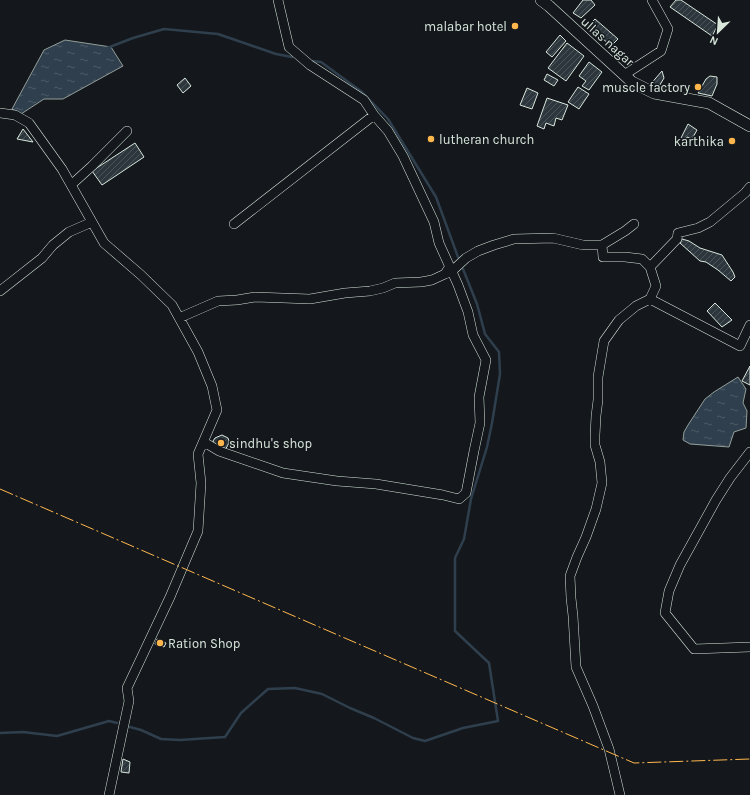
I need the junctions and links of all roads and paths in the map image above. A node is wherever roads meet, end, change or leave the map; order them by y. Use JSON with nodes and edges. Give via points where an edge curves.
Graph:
{"nodes":[{"id":1,"x":278,"y":0,"type":"edge"},
{"id":2,"x":541,"y":0,"type":"edge"},
{"id":3,"x":652,"y":0,"type":"edge"},
{"id":4,"x":624,"y":75,"type":"junction"},
{"id":5,"x":0,"y":112,"type":"edge"},
{"id":6,"x":374,"y":115,"type":"junction"},
{"id":7,"x":750,"y":126,"type":"edge"},
{"id":8,"x":127,"y":131,"type":"dead end"},
{"id":9,"x":71,"y":185,"type":"junction"},
{"id":10,"x":750,"y":187,"type":"edge"},
{"id":11,"x":92,"y":222,"type":"junction"},
{"id":12,"x":234,"y":224,"type":"dead end"},
{"id":13,"x":634,"y":224,"type":"dead end"},
{"id":14,"x":602,"y":245,"type":"junction"},
{"id":15,"x":650,"y":267,"type":"junction"},
{"id":16,"x":449,"y":270,"type":"junction"},
{"id":17,"x":0,"y":291,"type":"edge"},
{"id":18,"x":650,"y":299,"type":"junction"},
{"id":19,"x":179,"y":318,"type":"junction"},
{"id":20,"x":750,"y":326,"type":"edge"},
{"id":21,"x":204,"y":442,"type":"junction"},
{"id":22,"x":750,"y":452,"type":"edge"},
{"id":23,"x":750,"y":647,"type":"edge"},
{"id":24,"x":109,"y":794,"type":"edge"},
{"id":25,"x":620,"y":795,"type":"edge"}],
"edges":[{"from":1,"to":6,"type":"street","via":[[289,47],[310,66],[364,100]]},
{"from":2,"to":4,"type":"main road","name":"ullas nagar"},
{"from":3,"to":4,"type":"street","via":[[668,29],[661,51]]},
{"from":4,"to":7,"type":"main road","name":"ullas nagar","via":[[654,93],[710,103]]},
{"from":5,"to":9,"type":"street","via":[[15,115],[29,123]]},
{"from":6,"to":12,"type":"street"},
{"from":6,"to":16,"type":"street","via":[[388,131],[403,156],[434,222]]},
{"from":8,"to":9,"type":"street"},
{"from":9,"to":11,"type":"street"},
{"from":10,"to":15,"type":"street","via":[[710,222],[678,233],[677,239]]},
{"from":11,"to":17,"type":"street","via":[[69,232],[42,258]]},
{"from":11,"to":19,"type":"street","via":[[104,243],[172,305]]},
{"from":13,"to":14,"type":"street"},
{"from":14,"to":15,"type":"street","via":[[603,257],[642,258]]},
{"from":14,"to":16,"type":"street","via":[[583,245],[553,238],[514,239],[478,251]]},
{"from":15,"to":18,"type":"street","via":[[656,286]]},
{"from":16,"to":19,"type":"street","via":[[432,280],[395,283],[370,291],[310,299],[256,297],[218,301]]},
{"from":16,"to":21,"type":"street","via":[[468,312],[473,335],[486,360],[479,397],[480,424],[466,493],[459,499],[376,484],[283,473],[219,451]]},
{"from":18,"to":20,"type":"street","via":[[740,346]]},
{"from":18,"to":25,"type":"street","via":[[636,306],[619,320],[604,341],[598,377],[595,435],[602,483],[596,509],[570,576],[576,667],[594,706],[609,749]]},
{"from":19,"to":21,"type":"street","via":[[198,352],[212,386],[218,410]]},
{"from":21,"to":24,"type":"street","via":[[198,454],[201,483],[198,531],[127,688],[129,701]]},
{"from":22,"to":23,"type":"street","via":[[716,500],[680,565],[669,591],[665,613],[694,649]]}]}
